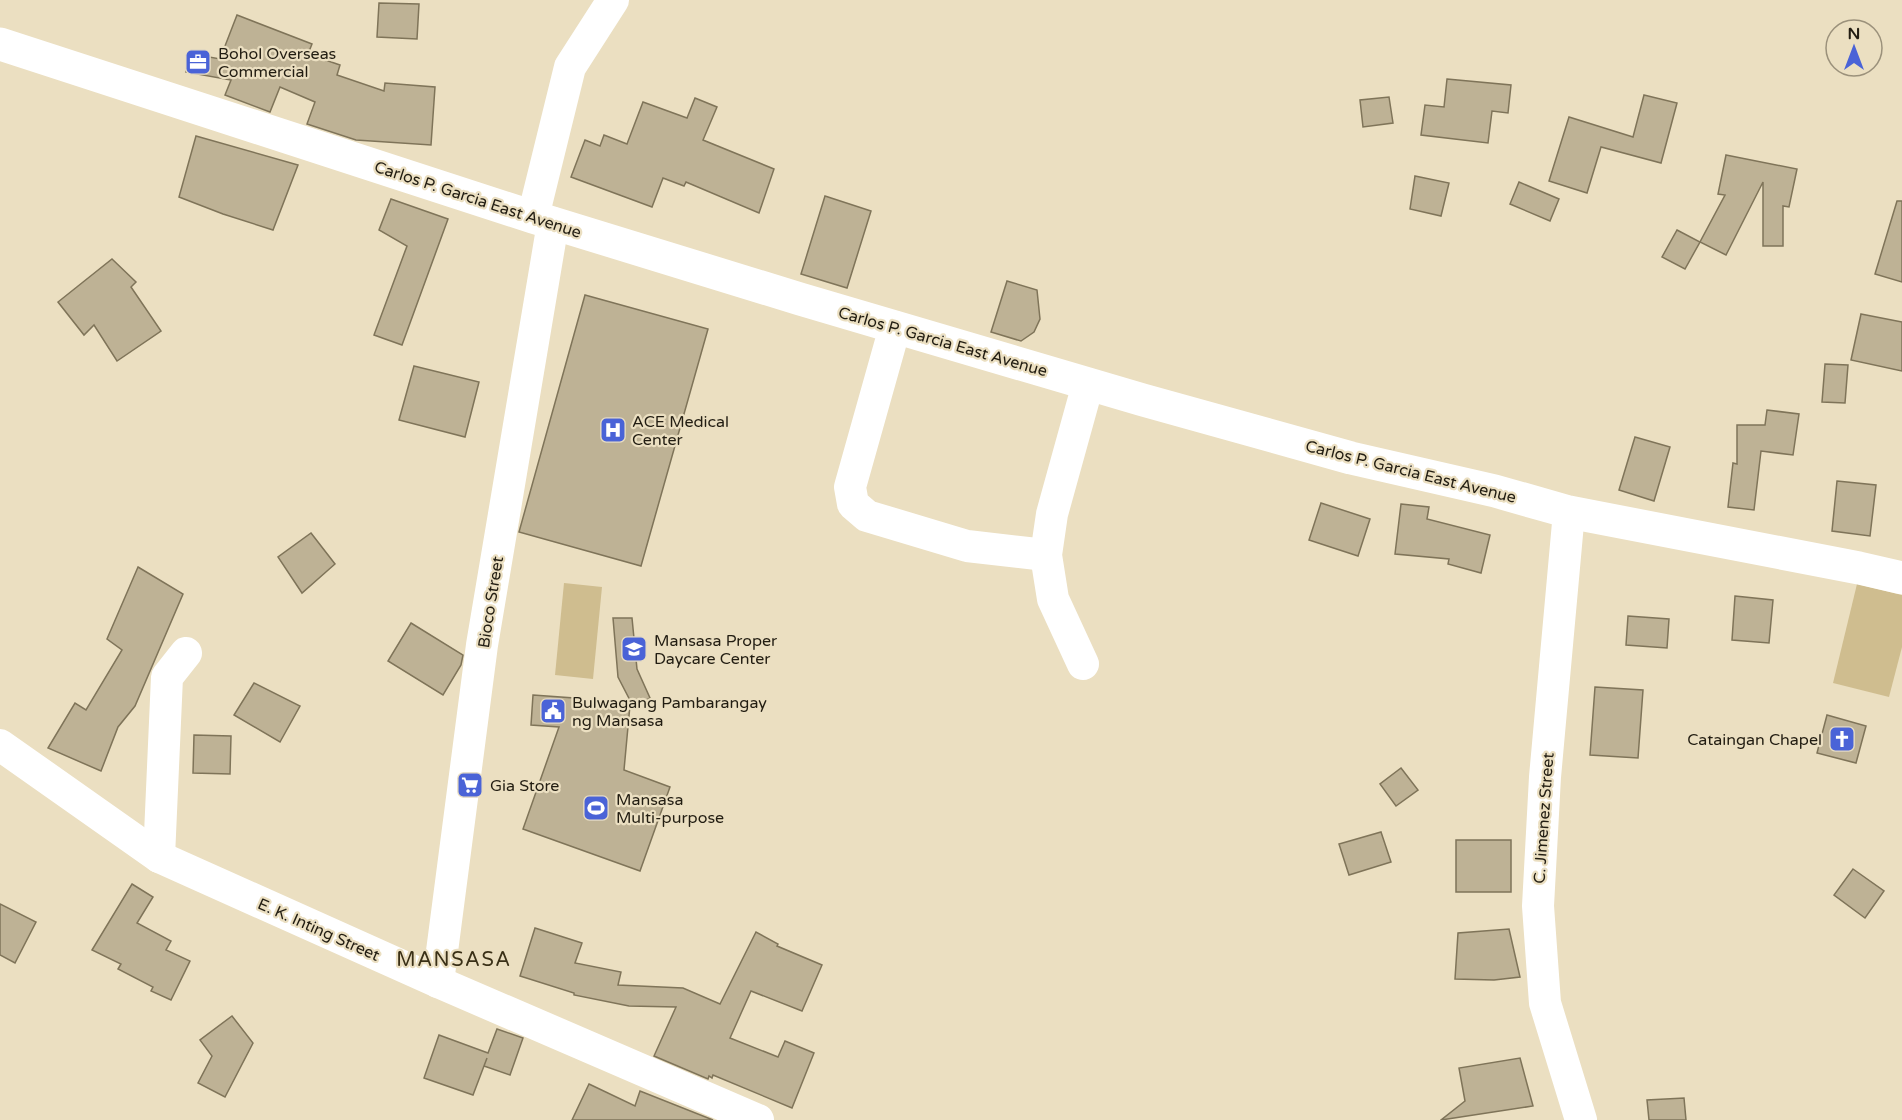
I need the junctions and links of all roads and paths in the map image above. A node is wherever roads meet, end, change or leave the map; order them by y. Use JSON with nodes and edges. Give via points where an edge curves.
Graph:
{"nodes":[{"id":1,"x":613,"y":0,"type":"edge"},
{"id":2,"x":0,"y":44,"type":"edge"},
{"id":3,"x":543,"y":220,"type":"junction"},
{"id":4,"x":895,"y":327,"type":"junction"},
{"id":5,"x":1088,"y":384,"type":"junction"},
{"id":6,"x":1569,"y":512,"type":"junction"},
{"id":7,"x":1046,"y":555,"type":"junction"},
{"id":8,"x":1902,"y":578,"type":"edge"},
{"id":9,"x":186,"y":653,"type":"dead end"},
{"id":10,"x":1083,"y":664,"type":"dead end"},
{"id":11,"x":0,"y":745,"type":"edge"},
{"id":12,"x":159,"y":857,"type":"junction"},
{"id":13,"x":438,"y":982,"type":"junction"},
{"id":14,"x":758,"y":1120,"type":"edge"},
{"id":15,"x":1581,"y":1120,"type":"edge"}],
"edges":[{"from":1,"to":3,"type":"street","name":"Bioco Street","via":[[570,67]]},
{"from":2,"to":3,"type":"main road","name":"Carlos P. Garcia East Avenue"},
{"from":3,"to":4,"type":"main road","name":"Carlos P. Garcia East Avenue"},
{"from":3,"to":13,"type":"street","name":"Bioco Street"},
{"from":4,"to":5,"type":"main road","name":"Carlos P. Garcia East Avenue"},
{"from":4,"to":7,"type":"street","via":[[850,487],[853,504],[867,516],[967,546]]},
{"from":5,"to":6,"type":"main road","name":"Carlos P. Garcia East Avenue","via":[[1351,458]]},
{"from":5,"to":7,"type":"street","via":[[1052,514]]},
{"from":6,"to":8,"type":"main road","name":"Carlos P. Garcia East Avenue"},
{"from":6,"to":15,"type":"street","name":"C. Jimenez Street","via":[[1545,777],[1538,906],[1545,1003]]},
{"from":7,"to":10,"type":"street","via":[[1053,598]]},
{"from":9,"to":12,"type":"street","via":[[167,678]]},
{"from":11,"to":12,"type":"street","name":"E. K. Inting Street"},
{"from":12,"to":13,"type":"street","name":"E. K. Inting Street"},
{"from":13,"to":14,"type":"street","name":"E. K. Inting Street"}]}
